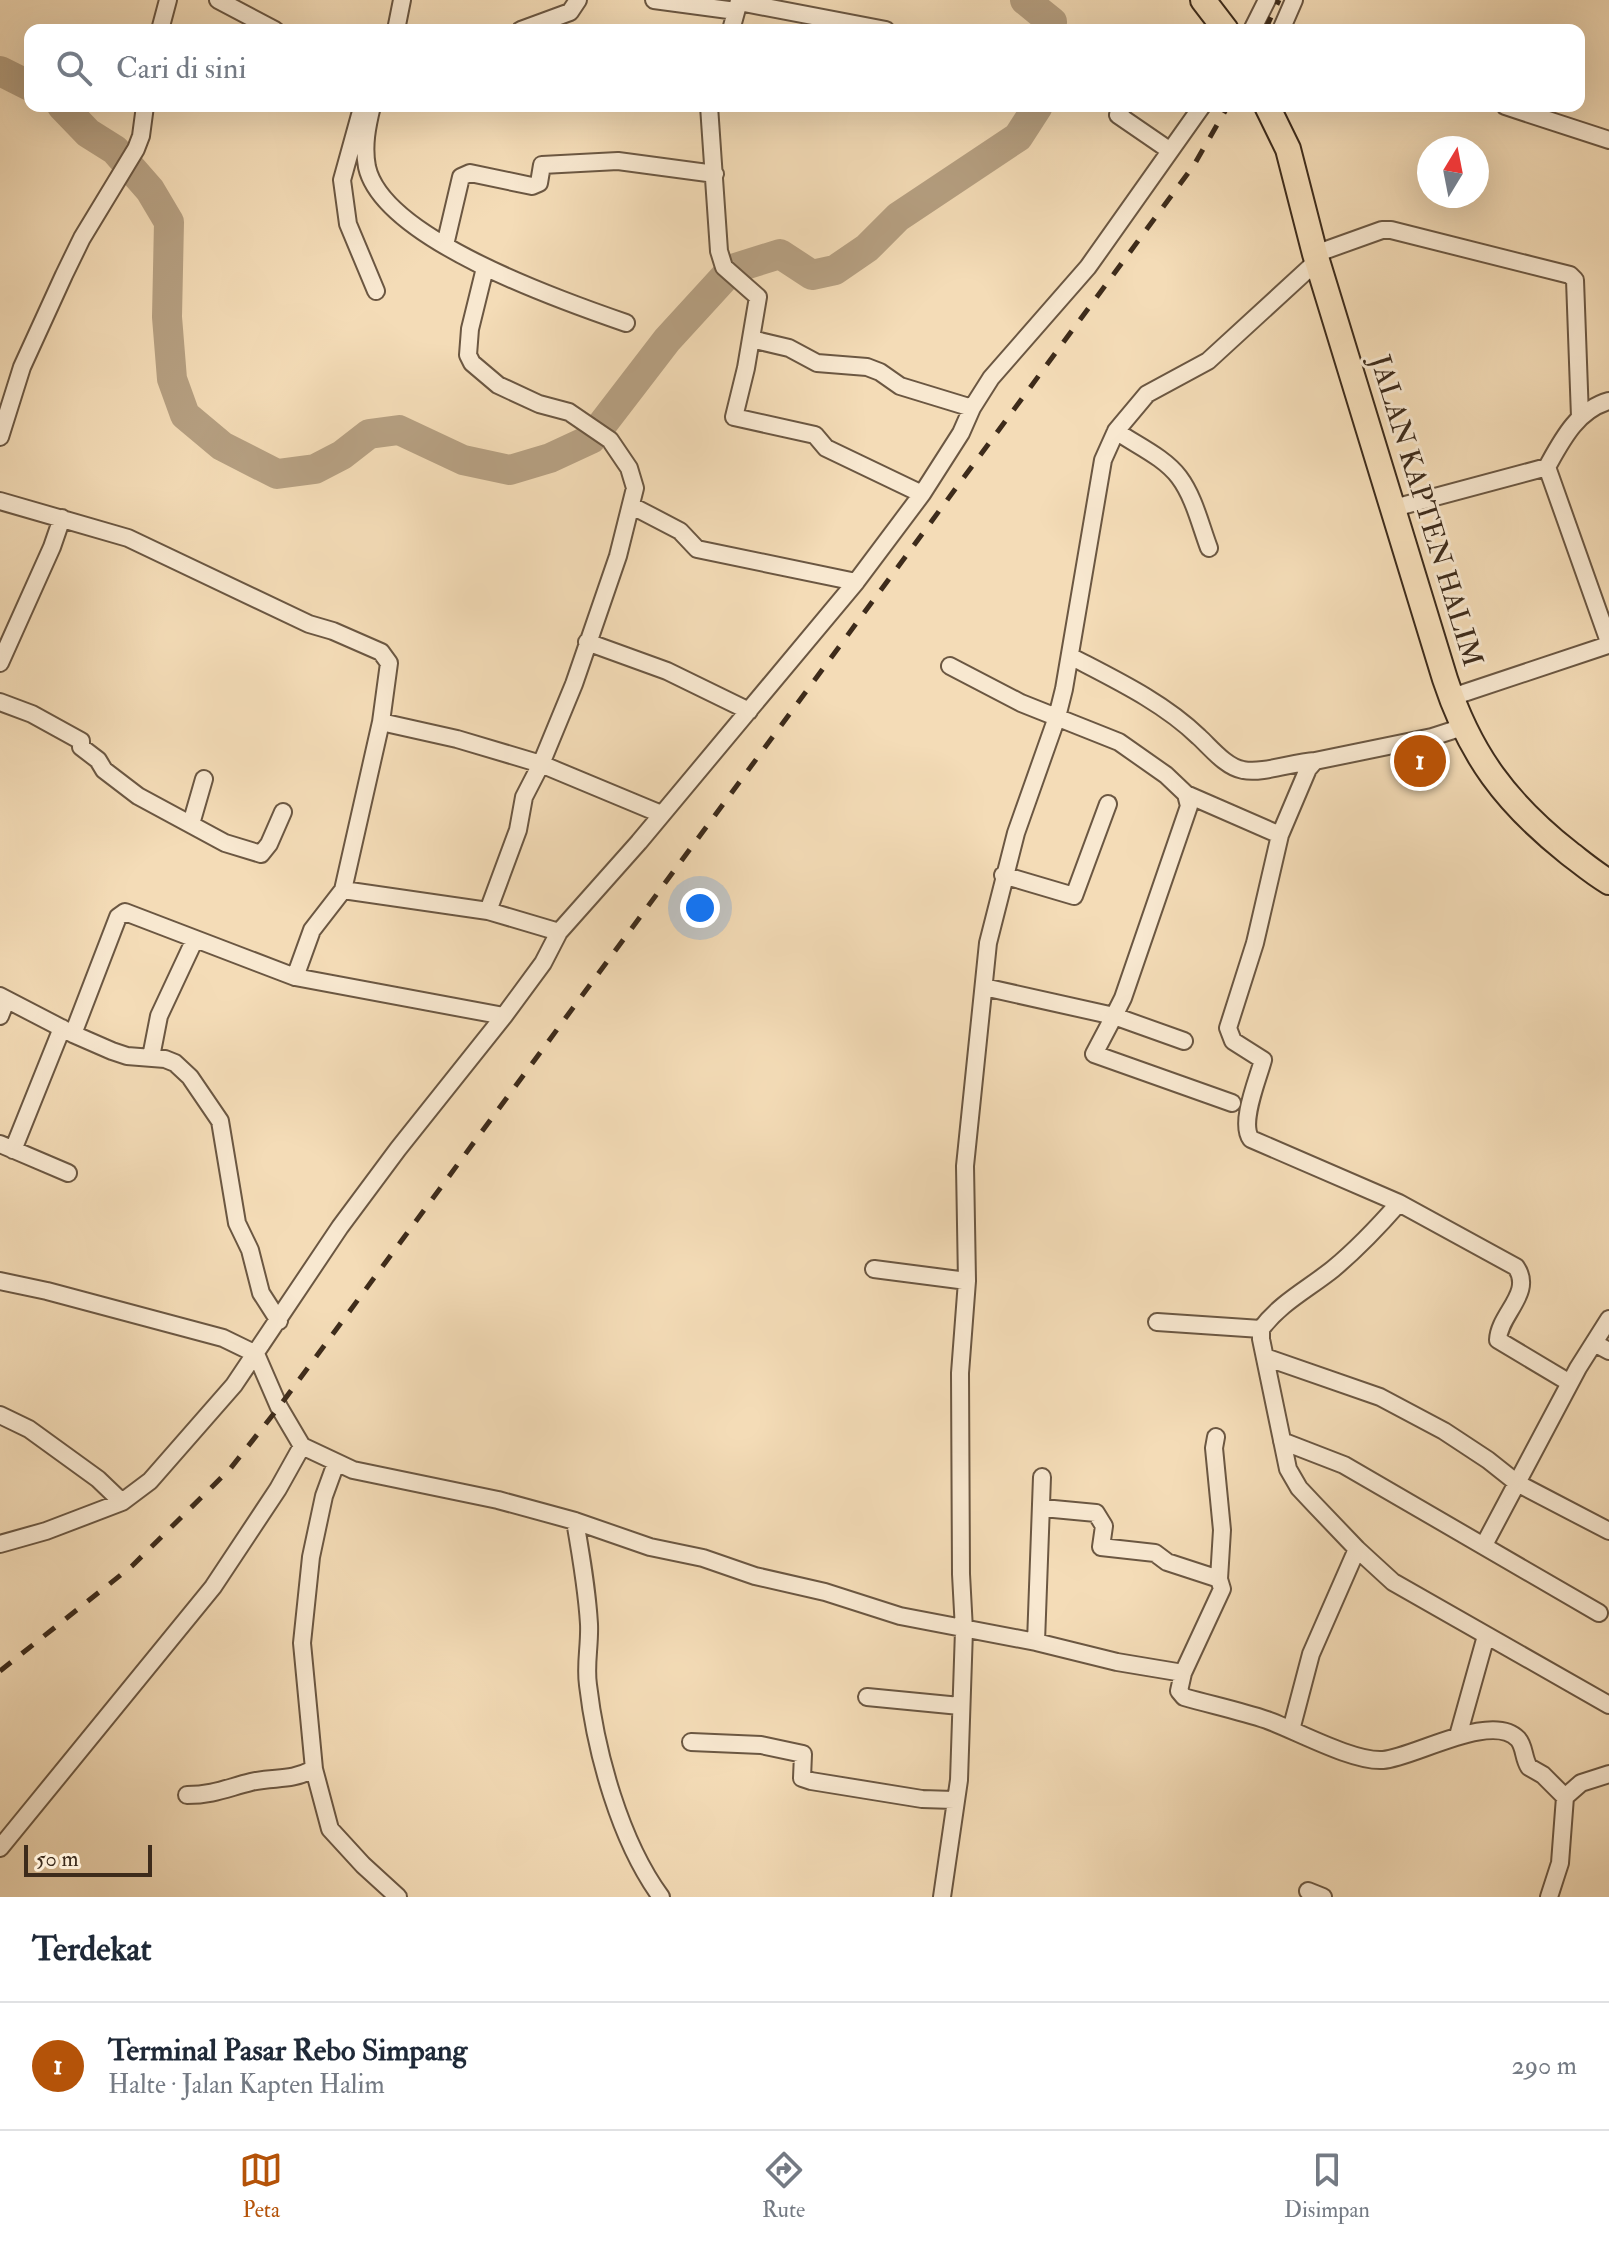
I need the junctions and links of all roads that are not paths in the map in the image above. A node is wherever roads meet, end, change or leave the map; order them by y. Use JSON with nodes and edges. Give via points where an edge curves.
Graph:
{"nodes":[{"id":1,"x":168,"y":0,"type":"edge"},
{"id":2,"x":218,"y":0,"type":"edge"},
{"id":3,"x":402,"y":0,"type":"edge"},
{"id":4,"x":578,"y":0,"type":"edge"},
{"id":5,"x":654,"y":0,"type":"edge"},
{"id":6,"x":1203,"y":0,"type":"edge"},
{"id":7,"x":1267,"y":0,"type":"edge"},
{"id":8,"x":1294,"y":0,"type":"edge"},
{"id":9,"x":738,"y":4,"type":"edge"},
{"id":10,"x":162,"y":24,"type":"edge"},
{"id":11,"x":264,"y":24,"type":"edge"},
{"id":12,"x":397,"y":24,"type":"edge"},
{"id":13,"x":537,"y":24,"type":"edge"},
{"id":14,"x":733,"y":24,"type":"edge"},
{"id":15,"x":852,"y":24,"type":"edge"},
{"id":16,"x":1221,"y":24,"type":"edge"},
{"id":17,"x":1255,"y":24,"type":"edge"},
{"id":18,"x":1284,"y":24,"type":"edge"},
{"id":19,"x":144,"y":112,"type":"edge"},
{"id":20,"x":360,"y":112,"type":"edge"},
{"id":21,"x":371,"y":112,"type":"edge"},
{"id":22,"x":710,"y":112,"type":"edge"},
{"id":23,"x":1120,"y":112,"type":"edge"},
{"id":24,"x":1198,"y":112,"type":"edge"},
{"id":25,"x":1270,"y":112,"type":"edge"},
{"id":26,"x":1523,"y":112,"type":"edge"},
{"id":27,"x":1609,"y":140,"type":"edge"},
{"id":28,"x":1169,"y":150,"type":"junction"},
{"id":29,"x":715,"y":174,"type":"junction"},
{"id":30,"x":445,"y":245,"type":"junction"},
{"id":31,"x":1316,"y":257,"type":"junction"},
{"id":32,"x":485,"y":268,"type":"junction"},
{"id":33,"x":376,"y":291,"type":"dead end"},
{"id":34,"x":626,"y":323,"type":"dead end"},
{"id":35,"x":751,"y":339,"type":"junction"},
{"id":36,"x":1609,"y":401,"type":"edge"},
{"id":37,"x":972,"y":408,"type":"junction"},
{"id":38,"x":1580,"y":417,"type":"junction"},
{"id":39,"x":1116,"y":431,"type":"junction"},
{"id":40,"x":0,"y":437,"type":"edge"},
{"id":41,"x":1547,"y":467,"type":"junction"},
{"id":42,"x":922,"y":494,"type":"junction"},
{"id":43,"x":0,"y":501,"type":"edge"},
{"id":44,"x":632,"y":506,"type":"junction"},
{"id":45,"x":1394,"y":508,"type":"junction"},
{"id":46,"x":62,"y":518,"type":"junction"},
{"id":47,"x":1209,"y":548,"type":"dead end"},
{"id":48,"x":856,"y":582,"type":"junction"},
{"id":49,"x":587,"y":642,"type":"junction"},
{"id":50,"x":1070,"y":656,"type":"junction"},
{"id":51,"x":0,"y":663,"type":"edge"},
{"id":52,"x":950,"y":666,"type":"dead end"},
{"id":53,"x":1452,"y":697,"type":"junction"},
{"id":54,"x":0,"y":702,"type":"edge"},
{"id":55,"x":749,"y":711,"type":"junction"},
{"id":56,"x":1057,"y":717,"type":"junction"},
{"id":57,"x":381,"y":722,"type":"junction"},
{"id":58,"x":1463,"y":727,"type":"junction"},
{"id":59,"x":1315,"y":761,"type":"junction"},
{"id":60,"x":541,"y":764,"type":"junction"},
{"id":61,"x":204,"y":779,"type":"dead end"},
{"id":62,"x":1186,"y":794,"type":"junction"},
{"id":63,"x":1108,"y":804,"type":"dead end"},
{"id":64,"x":283,"y":812,"type":"dead end"},
{"id":65,"x":661,"y":814,"type":"junction"},
{"id":66,"x":191,"y":824,"type":"junction"},
{"id":67,"x":1280,"y":835,"type":"junction"},
{"id":68,"x":1003,"y":875,"type":"junction"},
{"id":69,"x":1609,"y":882,"type":"edge"},
{"id":70,"x":343,"y":890,"type":"junction"},
{"id":71,"x":488,"y":911,"type":"junction"},
{"id":72,"x":559,"y":932,"type":"junction"},
{"id":73,"x":195,"y":939,"type":"junction"},
{"id":74,"x":295,"y":977,"type":"junction"},
{"id":75,"x":984,"y":987,"type":"junction"},
{"id":76,"x":2,"y":1004,"type":"edge"},
{"id":77,"x":504,"y":1016,"type":"junction"},
{"id":78,"x":1114,"y":1016,"type":"junction"},
{"id":79,"x":67,"y":1031,"type":"junction"},
{"id":80,"x":1184,"y":1041,"type":"dead end"},
{"id":81,"x":151,"y":1057,"type":"junction"},
{"id":82,"x":1232,"y":1103,"type":"dead end"},
{"id":83,"x":6,"y":1147,"type":"edge"},
{"id":84,"x":68,"y":1173,"type":"dead end"},
{"id":85,"x":1399,"y":1203,"type":"junction"},
{"id":86,"x":874,"y":1269,"type":"dead end"},
{"id":87,"x":0,"y":1281,"type":"edge"},
{"id":88,"x":967,"y":1281,"type":"junction"},
{"id":89,"x":1609,"y":1319,"type":"edge"},
{"id":90,"x":279,"y":1321,"type":"junction"},
{"id":91,"x":1157,"y":1322,"type":"dead end"},
{"id":92,"x":1261,"y":1329,"type":"junction"},
{"id":93,"x":1594,"y":1343,"type":"junction"},
{"id":94,"x":1609,"y":1351,"type":"edge"},
{"id":95,"x":256,"y":1354,"type":"junction"},
{"id":96,"x":1265,"y":1357,"type":"junction"},
{"id":97,"x":1570,"y":1383,"type":"junction"},
{"id":98,"x":0,"y":1415,"type":"edge"},
{"id":99,"x":1216,"y":1437,"type":"dead end"},
{"id":100,"x":1282,"y":1441,"type":"junction"},
{"id":101,"x":302,"y":1446,"type":"junction"},
{"id":102,"x":336,"y":1463,"type":"junction"},
{"id":103,"x":1042,"y":1477,"type":"dead end"},
{"id":104,"x":1517,"y":1483,"type":"junction"},
{"id":105,"x":122,"y":1502,"type":"junction"},
{"id":106,"x":1043,"y":1508,"type":"junction"},
{"id":107,"x":575,"y":1521,"type":"junction"},
{"id":108,"x":1609,"y":1531,"type":"edge"},
{"id":109,"x":0,"y":1544,"type":"edge"},
{"id":110,"x":1484,"y":1545,"type":"junction"},
{"id":111,"x":1357,"y":1549,"type":"junction"},
{"id":112,"x":1219,"y":1579,"type":"junction"},
{"id":113,"x":1599,"y":1613,"type":"dead end"},
{"id":114,"x":964,"y":1630,"type":"junction"},
{"id":115,"x":1486,"y":1636,"type":"junction"},
{"id":116,"x":1036,"y":1642,"type":"junction"},
{"id":117,"x":1183,"y":1673,"type":"junction"},
{"id":118,"x":867,"y":1697,"type":"dead end"},
{"id":119,"x":1609,"y":1705,"type":"edge"},
{"id":120,"x":960,"y":1706,"type":"junction"},
{"id":121,"x":1291,"y":1730,"type":"junction"},
{"id":122,"x":1458,"y":1736,"type":"junction"},
{"id":123,"x":691,"y":1742,"type":"dead end"},
{"id":124,"x":314,"y":1769,"type":"junction"},
{"id":125,"x":1609,"y":1774,"type":"edge"},
{"id":126,"x":187,"y":1795,"type":"dead end"},
{"id":127,"x":1565,"y":1797,"type":"junction"},
{"id":128,"x":954,"y":1800,"type":"junction"},
{"id":129,"x":0,"y":1848,"type":"edge"},
{"id":130,"x":398,"y":1897,"type":"edge"},
{"id":131,"x":661,"y":1897,"type":"edge"},
{"id":132,"x":942,"y":1897,"type":"edge"},
{"id":133,"x":1549,"y":1897,"type":"edge"}],
"edges":[{"from":1,"to":10,"type":"street"},
{"from":2,"to":11,"type":"street"},
{"from":3,"to":12,"type":"street"},
{"from":4,"to":13,"type":"street","via":[[570,12]]},
{"from":5,"to":9,"type":"street"},
{"from":6,"to":16,"type":"main road"},
{"from":7,"to":17,"type":"street"},
{"from":8,"to":18,"type":"street"},
{"from":9,"to":14,"type":"street"},
{"from":9,"to":15,"type":"street"},
{"from":19,"to":40,"type":"street","via":[[136,149],[82,238],[22,367]]},
{"from":20,"to":33,"type":"street","via":[[342,180],[348,224]]},
{"from":21,"to":30,"type":"street","via":[[365,138],[368,170],[401,217]]},
{"from":22,"to":29,"type":"street"},
{"from":23,"to":28,"type":"street"},
{"from":24,"to":28,"type":"street"},
{"from":25,"to":31,"type":"main road","name":"JALAN KAPTEN HALIM","via":[[1288,149]]},
{"from":26,"to":27,"type":"street"},
{"from":28,"to":37,"type":"street","via":[[1088,267],[1005,360]]},
{"from":29,"to":30,"type":"street","via":[[618,161],[542,165],[539,183],[532,186],[470,173],[461,177]]},
{"from":29,"to":35,"type":"street","via":[[724,267],[758,297]]},
{"from":30,"to":32,"type":"street"},
{"from":31,"to":38,"type":"street","via":[[1391,230],[1570,275],[1575,280]]},
{"from":31,"to":39,"type":"street","via":[[1208,361],[1147,394]]},
{"from":31,"to":45,"type":"main road","name":"JALAN KAPTEN HALIM"},
{"from":32,"to":34,"type":"street"},
{"from":32,"to":44,"type":"street","via":[[470,329],[472,363],[498,385],[569,412],[610,440],[629,468],[635,488]]},
{"from":35,"to":37,"type":"street","via":[[789,348],[817,363],[867,367],[900,386]]},
{"from":35,"to":42,"type":"street","via":[[734,417],[815,435],[826,448]]},
{"from":36,"to":38,"type":"street"},
{"from":37,"to":42,"type":"street"},
{"from":38,"to":41,"type":"street"},
{"from":39,"to":47,"type":"street","via":[[1180,478]]},
{"from":39,"to":50,"type":"street","via":[[1101,470]]},
{"from":41,"to":45,"type":"street"},
{"from":41,"to":53,"type":"street","via":[[1608,645]]},
{"from":42,"to":48,"type":"street"},
{"from":43,"to":46,"type":"street"},
{"from":44,"to":48,"type":"street","via":[[684,534],[697,549]]},
{"from":44,"to":49,"type":"street"},
{"from":45,"to":53,"type":"main road","name":"JALAN KAPTEN HALIM"},
{"from":46,"to":51,"type":"street"},
{"from":46,"to":57,"type":"street","via":[[128,538],[309,624],[381,652],[389,663]]},
{"from":48,"to":55,"type":"street"},
{"from":49,"to":55,"type":"street","via":[[667,671]]},
{"from":49,"to":60,"type":"street"},
{"from":50,"to":56,"type":"street"},
{"from":50,"to":59,"type":"street","via":[[1137,692],[1237,769],[1257,771]]},
{"from":52,"to":56,"type":"street"},
{"from":53,"to":58,"type":"main road","name":"JALAN KAPTEN HALIM"},
{"from":54,"to":66,"type":"street","via":[[81,741],[104,770],[138,796]]},
{"from":55,"to":65,"type":"street"},
{"from":56,"to":62,"type":"street","via":[[1130,748]]},
{"from":56,"to":68,"type":"street"},
{"from":57,"to":60,"type":"street"},
{"from":57,"to":70,"type":"street"},
{"from":58,"to":59,"type":"street"},
{"from":58,"to":69,"type":"main road","name":"JALAN KAPTEN HALIM","via":[[1484,766],[1519,809]]},
{"from":59,"to":67,"type":"street"},
{"from":60,"to":65,"type":"street"},
{"from":60,"to":71,"type":"street","via":[[524,797],[518,830]]},
{"from":61,"to":66,"type":"street"},
{"from":62,"to":67,"type":"street"},
{"from":62,"to":78,"type":"street","via":[[1189,806]]},
{"from":63,"to":68,"type":"street","via":[[1074,896]]},
{"from":64,"to":66,"type":"street","via":[[261,854],[225,843]]},
{"from":65,"to":72,"type":"street"},
{"from":67,"to":85,"type":"street","via":[[1228,1028],[1233,1041],[1263,1060],[1246,1133]]},
{"from":68,"to":75,"type":"street"},
{"from":70,"to":71,"type":"street"},
{"from":70,"to":74,"type":"street","via":[[312,930]]},
{"from":71,"to":72,"type":"street"},
{"from":72,"to":77,"type":"street"},
{"from":73,"to":74,"type":"street"},
{"from":73,"to":79,"type":"street","via":[[125,912],[118,917]]},
{"from":73,"to":81,"type":"street","via":[[159,1016]]},
{"from":74,"to":77,"type":"street"},
{"from":75,"to":78,"type":"street"},
{"from":75,"to":88,"type":"street","via":[[965,1166]]},
{"from":76,"to":79,"type":"street"},
{"from":77,"to":90,"type":"street","via":[[340,1227]]},
{"from":78,"to":80,"type":"street"},
{"from":78,"to":82,"type":"street","via":[[1094,1054]]},
{"from":79,"to":81,"type":"street","via":[[127,1056]]},
{"from":79,"to":83,"type":"street"},
{"from":81,"to":90,"type":"street","via":[[175,1063],[220,1121],[237,1223],[261,1293]]},
{"from":83,"to":84,"type":"street"},
{"from":85,"to":92,"type":"street","via":[[1366,1240]]},
{"from":85,"to":97,"type":"street","via":[[1516,1267],[1523,1285],[1498,1340]]},
{"from":86,"to":88,"type":"street"},
{"from":87,"to":95,"type":"street","via":[[223,1338]]},
{"from":88,"to":114,"type":"street","via":[[960,1373]]},
{"from":89,"to":93,"type":"street"},
{"from":90,"to":95,"type":"street"},
{"from":91,"to":92,"type":"street"},
{"from":92,"to":96,"type":"street"},
{"from":93,"to":94,"type":"street"},
{"from":93,"to":97,"type":"street"},
{"from":95,"to":101,"type":"street"},
{"from":95,"to":105,"type":"street","via":[[150,1481]]},
{"from":96,"to":100,"type":"street"},
{"from":96,"to":104,"type":"street","via":[[1380,1397],[1444,1431]]},
{"from":97,"to":104,"type":"street"},
{"from":98,"to":105,"type":"street","via":[[29,1429]]},
{"from":99,"to":112,"type":"street","via":[[1222,1530]]},
{"from":100,"to":110,"type":"street","via":[[1344,1465]]},
{"from":100,"to":111,"type":"street","via":[[1299,1488]]},
{"from":101,"to":102,"type":"street"},
{"from":101,"to":129,"type":"street","via":[[213,1587]]},
{"from":102,"to":107,"type":"street"},
{"from":102,"to":124,"type":"street","via":[[311,1557],[302,1643]]},
{"from":103,"to":106,"type":"street"},
{"from":104,"to":108,"type":"street"},
{"from":104,"to":110,"type":"street"},
{"from":105,"to":109,"type":"street"},
{"from":106,"to":112,"type":"street","via":[[1096,1513],[1104,1526],[1101,1547],[1155,1553]]},
{"from":106,"to":116,"type":"street"},
{"from":107,"to":114,"type":"street","via":[[650,1547]]},
{"from":107,"to":131,"type":"street","via":[[587,1600],[588,1686],[600,1746],[630,1846]]},
{"from":110,"to":113,"type":"street"},
{"from":111,"to":115,"type":"street","via":[[1393,1582]]},
{"from":111,"to":121,"type":"street","via":[[1311,1654]]},
{"from":112,"to":117,"type":"street","via":[[1222,1589]]},
{"from":114,"to":116,"type":"street"},
{"from":114,"to":120,"type":"street"},
{"from":115,"to":119,"type":"street"},
{"from":115,"to":122,"type":"street"},
{"from":116,"to":117,"type":"street"},
{"from":117,"to":121,"type":"street","via":[[1179,1691],[1184,1697]]},
{"from":118,"to":120,"type":"street"},
{"from":120,"to":128,"type":"street"},
{"from":121,"to":122,"type":"street","via":[[1382,1760]]},
{"from":122,"to":127,"type":"street","via":[[1493,1731],[1515,1736],[1529,1767]]},
{"from":123,"to":128,"type":"street","via":[[761,1745],[803,1754],[802,1778],[811,1781]]},
{"from":124,"to":126,"type":"street","via":[[295,1778]]},
{"from":124,"to":130,"type":"street","via":[[330,1829]]},
{"from":125,"to":127,"type":"street","via":[[1581,1783]]},
{"from":127,"to":133,"type":"street","via":[[1560,1863]]},
{"from":128,"to":132,"type":"street"}]}
